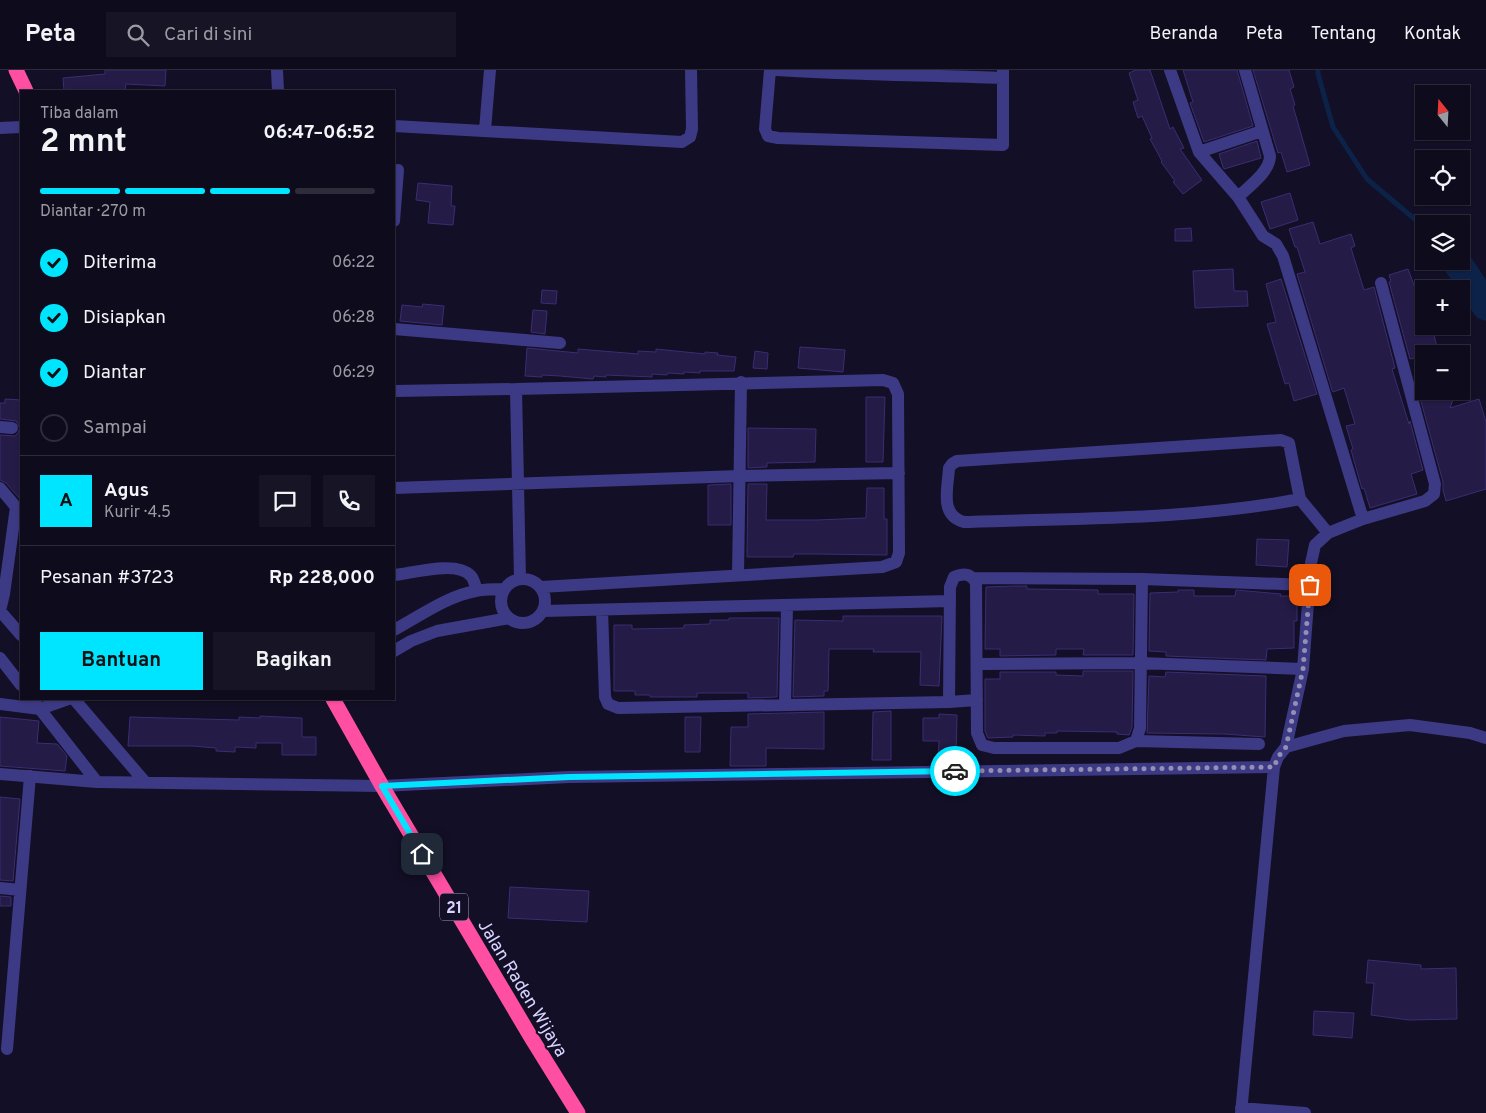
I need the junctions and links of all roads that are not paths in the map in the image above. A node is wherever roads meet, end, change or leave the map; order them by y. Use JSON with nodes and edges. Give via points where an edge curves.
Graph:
{"nodes":[{"id":1,"x":16,"y":70,"type":"edge"},
{"id":2,"x":277,"y":70,"type":"edge"},
{"id":3,"x":490,"y":70,"type":"edge"},
{"id":4,"x":691,"y":70,"type":"edge"},
{"id":5,"x":770,"y":70,"type":"edge"},
{"id":6,"x":777,"y":70,"type":"edge"},
{"id":7,"x":1170,"y":70,"type":"edge"},
{"id":8,"x":1245,"y":70,"type":"edge"},
{"id":9,"x":841,"y":72,"type":"edge"},
{"id":10,"x":923,"y":72,"type":"edge"},
{"id":11,"x":1003,"y":74,"type":"edge"},
{"id":12,"x":26,"y":90,"type":"edge"},
{"id":13,"x":278,"y":90,"type":"edge"},
{"id":14,"x":395,"y":126,"type":"edge"},
{"id":15,"x":20,"y":127,"type":"edge"},
{"id":16,"x":0,"y":128,"type":"edge"},
{"id":17,"x":485,"y":130,"type":"junction"},
{"id":18,"x":1262,"y":132,"type":"junction"},
{"id":19,"x":1199,"y":152,"type":"junction"},
{"id":20,"x":398,"y":170,"type":"dead end"},
{"id":21,"x":1238,"y":197,"type":"junction"},
{"id":22,"x":395,"y":208,"type":"edge"},
{"id":23,"x":1381,"y":283,"type":"dead end"},
{"id":24,"x":395,"y":329,"type":"edge"},
{"id":25,"x":560,"y":343,"type":"dead end"},
{"id":26,"x":741,"y":382,"type":"junction"},
{"id":27,"x":516,"y":389,"type":"junction"},
{"id":28,"x":395,"y":391,"type":"edge"},
{"id":29,"x":899,"y":473,"type":"junction"},
{"id":30,"x":740,"y":476,"type":"junction"},
{"id":31,"x":518,"y":484,"type":"junction"},
{"id":32,"x":0,"y":488,"type":"edge"},
{"id":33,"x":395,"y":488,"type":"edge"},
{"id":34,"x":1300,"y":499,"type":"junction"},
{"id":35,"x":19,"y":506,"type":"edge"},
{"id":36,"x":1363,"y":519,"type":"junction"},
{"id":37,"x":1328,"y":533,"type":"junction"},
{"id":38,"x":395,"y":575,"type":"edge"},
{"id":39,"x":738,"y":575,"type":"junction"},
{"id":40,"x":973,"y":578,"type":"junction"},
{"id":41,"x":520,"y":579,"type":"junction"},
{"id":42,"x":1142,"y":579,"type":"junction"},
{"id":43,"x":1310,"y":585,"type":"junction"},
{"id":44,"x":541,"y":587,"type":"junction"},
{"id":45,"x":504,"y":589,"type":"junction"},
{"id":46,"x":477,"y":590,"type":"junction"},
{"id":47,"x":950,"y":601,"type":"junction"},
{"id":48,"x":787,"y":606,"type":"junction"},
{"id":49,"x":543,"y":610,"type":"junction"},
{"id":50,"x":602,"y":610,"type":"junction"},
{"id":51,"x":0,"y":611,"type":"edge"},
{"id":52,"x":510,"y":618,"type":"junction"},
{"id":53,"x":399,"y":627,"type":"edge"},
{"id":54,"x":20,"y":634,"type":"edge"},
{"id":55,"x":411,"y":641,"type":"junction"},
{"id":56,"x":395,"y":650,"type":"edge"},
{"id":57,"x":0,"y":658,"type":"edge"},
{"id":58,"x":977,"y":664,"type":"junction"},
{"id":59,"x":1140,"y":664,"type":"junction"},
{"id":60,"x":1303,"y":669,"type":"junction"},
{"id":61,"x":20,"y":684,"type":"edge"},
{"id":62,"x":62,"y":700,"type":"edge"},
{"id":63,"x":75,"y":700,"type":"edge"},
{"id":64,"x":334,"y":700,"type":"edge"},
{"id":65,"x":977,"y":700,"type":"junction"},
{"id":66,"x":949,"y":702,"type":"junction"},
{"id":67,"x":0,"y":704,"type":"edge"},
{"id":68,"x":36,"y":704,"type":"edge"},
{"id":69,"x":785,"y":705,"type":"junction"},
{"id":70,"x":1486,"y":738,"type":"edge"},
{"id":71,"x":1136,"y":741,"type":"junction"},
{"id":72,"x":1259,"y":744,"type":"dead end"},
{"id":73,"x":1286,"y":747,"type":"junction"},
{"id":74,"x":1274,"y":767,"type":"junction"},
{"id":75,"x":0,"y":774,"type":"edge"},
{"id":76,"x":30,"y":776,"type":"junction"},
{"id":77,"x":97,"y":782,"type":"junction"},
{"id":78,"x":145,"y":782,"type":"junction"},
{"id":79,"x":382,"y":786,"type":"junction"},
{"id":80,"x":0,"y":888,"type":"edge"},
{"id":81,"x":20,"y":890,"type":"junction"},
{"id":82,"x":7,"y":1049,"type":"dead end"},
{"id":83,"x":1241,"y":1111,"type":"edge"},
{"id":84,"x":578,"y":1113,"type":"edge"},
{"id":85,"x":1305,"y":1113,"type":"edge"}],
"edges":[{"from":1,"to":12,"type":"highway"},
{"from":2,"to":13,"type":"street"},
{"from":3,"to":17,"type":"street"},
{"from":4,"to":17,"type":"street","via":[[692,129],[690,137],[682,142]]},
{"from":5,"to":11,"type":"street","via":[[768,136],[1003,145]]},
{"from":6,"to":9,"type":"street"},
{"from":7,"to":19,"type":"street"},
{"from":8,"to":18,"type":"street"},
{"from":9,"to":10,"type":"street"},
{"from":10,"to":11,"type":"street"},
{"from":14,"to":17,"type":"street"},
{"from":15,"to":16,"type":"street"},
{"from":18,"to":19,"type":"street"},
{"from":18,"to":21,"type":"street","via":[[1270,162]]},
{"from":19,"to":21,"type":"street"},
{"from":20,"to":22,"type":"street"},
{"from":21,"to":36,"type":"street","via":[[1264,236],[1276,244],[1283,256]]},
{"from":23,"to":36,"type":"street","via":[[1435,484],[1434,494],[1425,501]]},
{"from":24,"to":25,"type":"street"},
{"from":26,"to":27,"type":"street"},
{"from":26,"to":29,"type":"street","via":[[884,380],[893,383],[898,394]]},
{"from":26,"to":30,"type":"street"},
{"from":27,"to":28,"type":"street"},
{"from":27,"to":31,"type":"street"},
{"from":29,"to":30,"type":"street"},
{"from":29,"to":39,"type":"street","via":[[899,553],[896,562],[882,567]]},
{"from":30,"to":31,"type":"street"},
{"from":30,"to":39,"type":"street"},
{"from":31,"to":33,"type":"street"},
{"from":31,"to":41,"type":"street"},
{"from":32,"to":35,"type":"street"},
{"from":34,"to":34,"type":"street","via":[[1289,443],[1281,440],[957,461],[949,468],[947,502],[951,516],[964,522],[1150,515],[1265,506]]},
{"from":34,"to":37,"type":"street"},
{"from":35,"to":51,"type":"street"},
{"from":36,"to":37,"type":"street"},
{"from":37,"to":43,"type":"street","via":[[1315,545]]},
{"from":38,"to":46,"type":"street","via":[[450,568],[462,570],[472,576]]},
{"from":39,"to":44,"type":"street"},
{"from":40,"to":42,"type":"street"},
{"from":40,"to":47,"type":"street","via":[[962,574],[954,577]]},
{"from":40,"to":58,"type":"street","via":[[976,583]]},
{"from":41,"to":44,"type":"street","via":[[532,580]]},
{"from":41,"to":45,"type":"street"},
{"from":42,"to":43,"type":"street"},
{"from":42,"to":59,"type":"street"},
{"from":43,"to":60,"type":"street"},
{"from":44,"to":49,"type":"street","via":[[545,599]]},
{"from":45,"to":46,"type":"street"},
{"from":45,"to":52,"type":"street","via":[[501,605]]},
{"from":46,"to":53,"type":"street","via":[[446,601]]},
{"from":47,"to":48,"type":"street"},
{"from":47,"to":66,"type":"street"},
{"from":48,"to":50,"type":"street"},
{"from":48,"to":69,"type":"street"},
{"from":49,"to":50,"type":"street"},
{"from":49,"to":52,"type":"street","via":[[528,622]]},
{"from":50,"to":69,"type":"street","via":[[605,697],[608,704],[618,708]]},
{"from":51,"to":54,"type":"street"},
{"from":52,"to":55,"type":"street","via":[[437,631]]},
{"from":53,"to":55,"type":"street"},
{"from":55,"to":56,"type":"street"},
{"from":57,"to":61,"type":"street"},
{"from":58,"to":59,"type":"street"},
{"from":58,"to":65,"type":"street"},
{"from":59,"to":60,"type":"street"},
{"from":59,"to":71,"type":"street","via":[[1140,728]]},
{"from":60,"to":73,"type":"street"},
{"from":62,"to":68,"type":"street"},
{"from":63,"to":78,"type":"street"},
{"from":64,"to":79,"type":"highway","name":"Jalan Raden Wijaya","number":"21"},
{"from":65,"to":66,"type":"street"},
{"from":65,"to":71,"type":"street","via":[[978,733],[982,745],[994,748],[1119,748]]},
{"from":66,"to":69,"type":"street"},
{"from":67,"to":68,"type":"street"},
{"from":68,"to":77,"type":"street"},
{"from":70,"to":73,"type":"street","via":[[1410,725],[1344,731]]},
{"from":71,"to":72,"type":"street"},
{"from":73,"to":74,"type":"street"},
{"from":74,"to":79,"type":"street","via":[[569,777]]},
{"from":74,"to":83,"type":"street"},
{"from":75,"to":76,"type":"street"},
{"from":76,"to":77,"type":"street"},
{"from":76,"to":81,"type":"street"},
{"from":77,"to":78,"type":"street"},
{"from":78,"to":79,"type":"street"},
{"from":79,"to":84,"type":"highway","name":"Jalan Raden Wijaya","number":"21"},
{"from":80,"to":81,"type":"street"},
{"from":81,"to":82,"type":"street"},
{"from":83,"to":85,"type":"street"}]}
